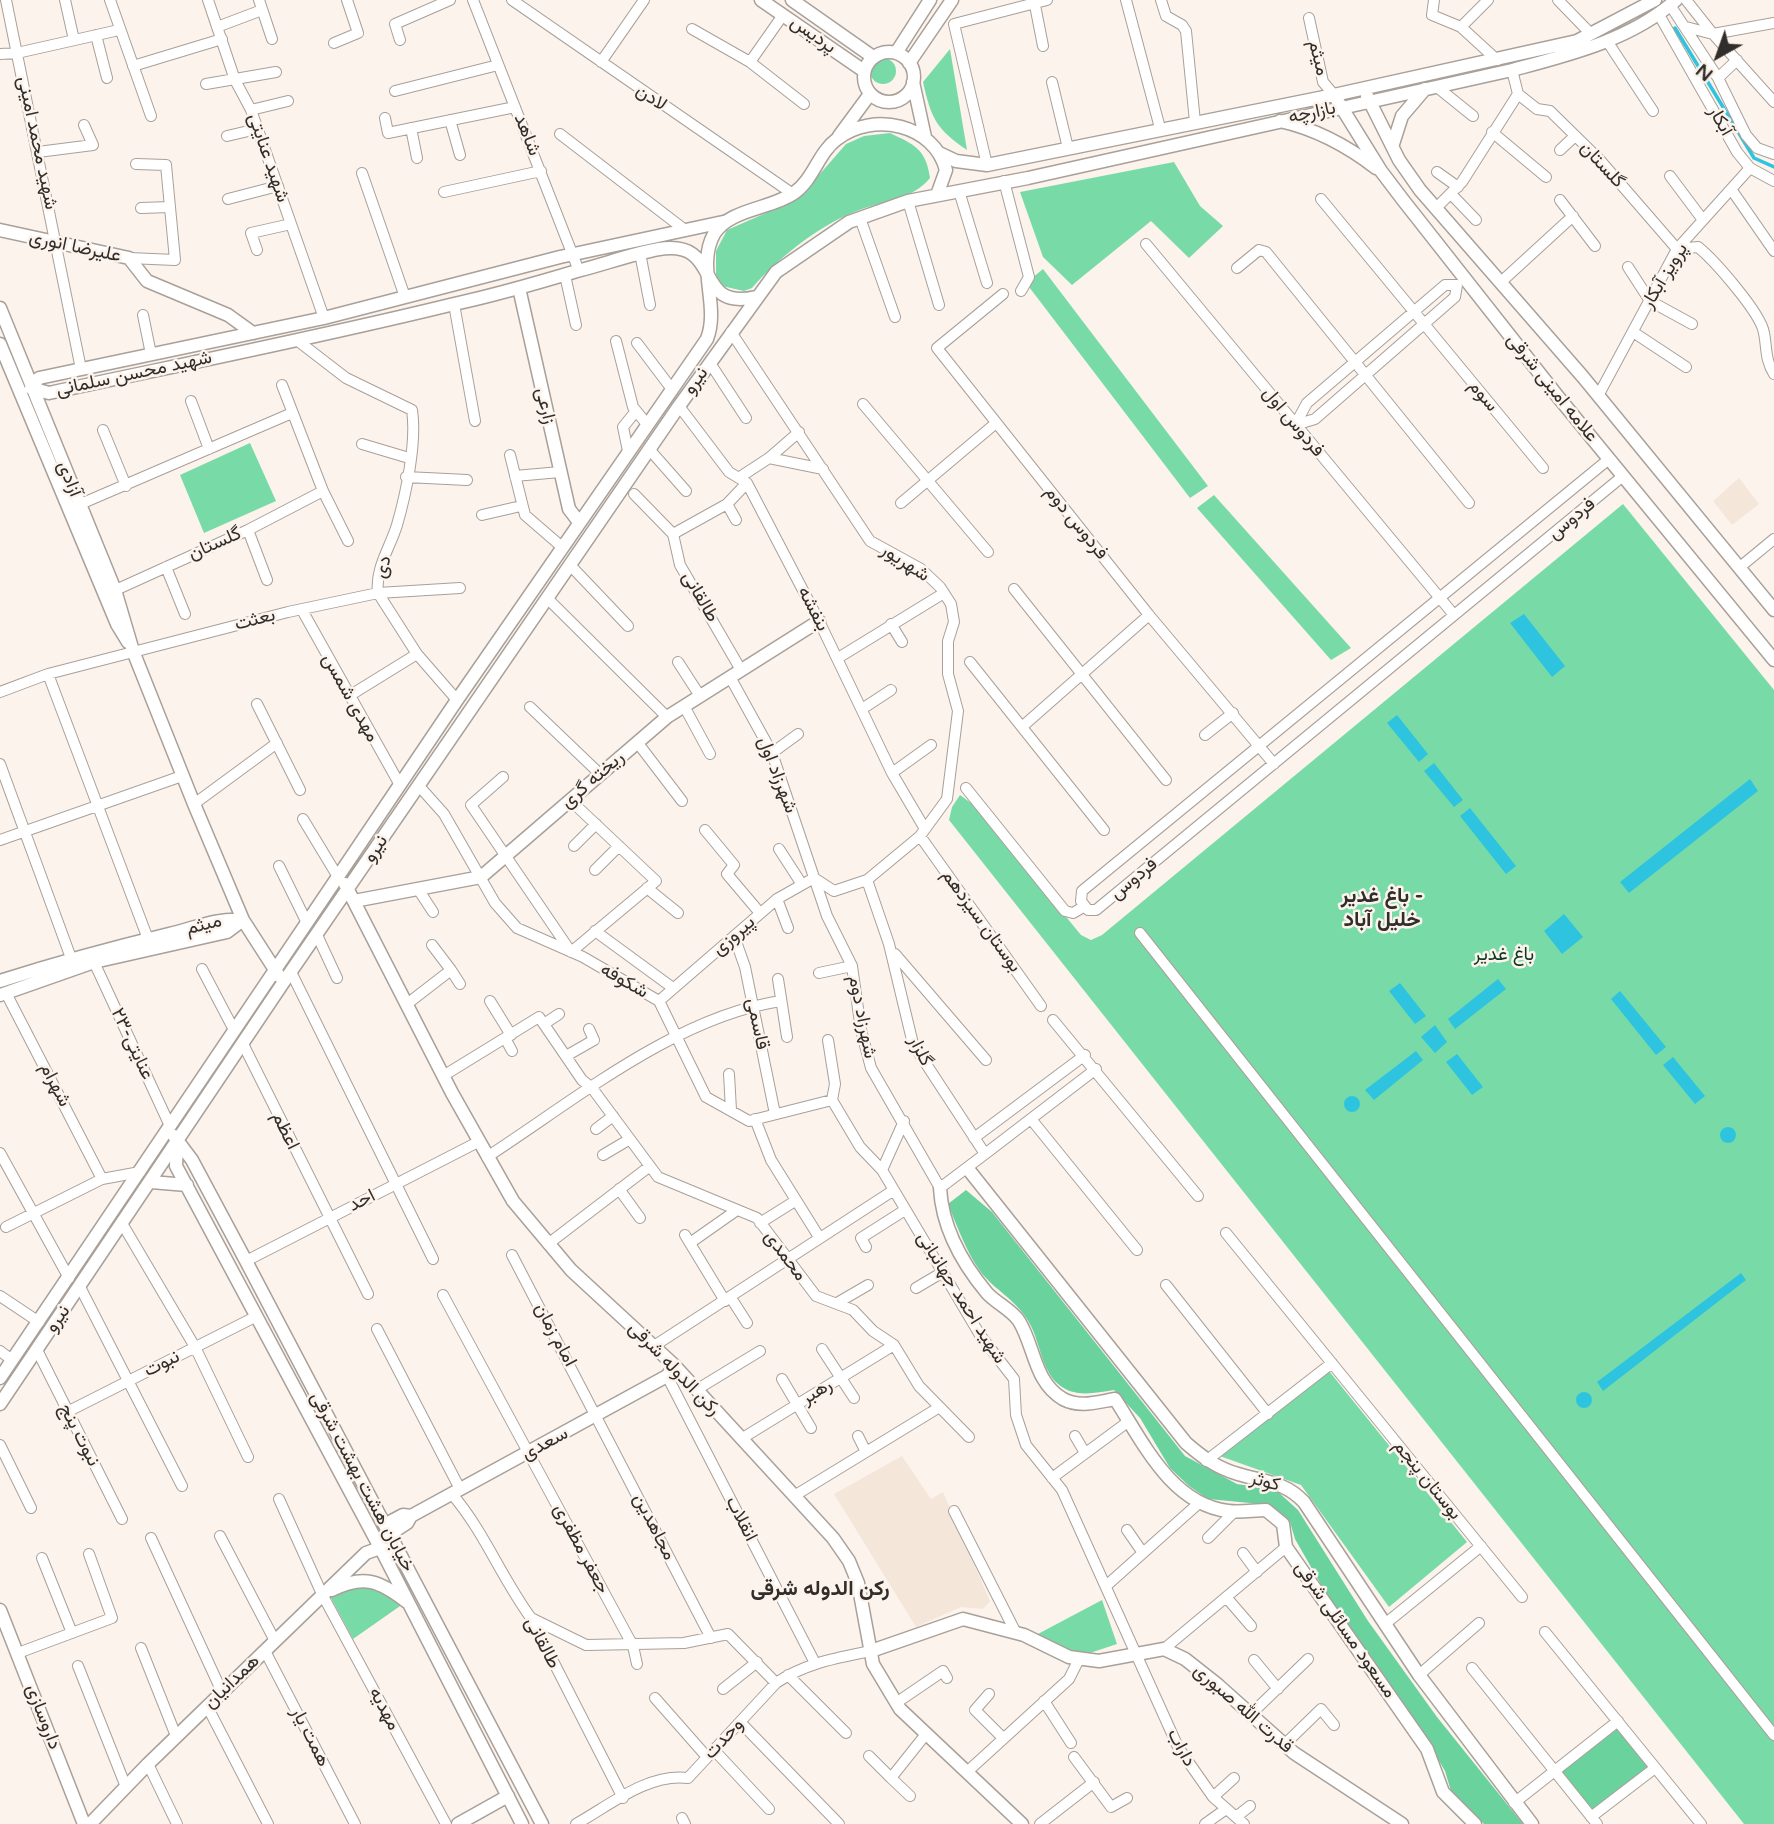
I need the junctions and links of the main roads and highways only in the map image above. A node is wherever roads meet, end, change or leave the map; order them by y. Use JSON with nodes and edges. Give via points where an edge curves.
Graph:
{"nodes":[{"id":1,"x":761,"y":0,"type":"edge"},
{"id":2,"x":792,"y":0,"type":"edge"},
{"id":3,"x":930,"y":0,"type":"edge"},
{"id":4,"x":953,"y":0,"type":"edge"},
{"id":5,"x":1673,"y":3,"type":"edge"},
{"id":6,"x":1649,"y":4,"type":"edge"},
{"id":7,"x":783,"y":15,"type":"junction"},
{"id":8,"x":896,"y":53,"type":"junction"},
{"id":9,"x":873,"y":57,"type":"junction"},
{"id":10,"x":909,"y":63,"type":"junction"},
{"id":11,"x":864,"y":71,"type":"junction"},
{"id":12,"x":913,"y":82,"type":"junction"},
{"id":13,"x":1363,"y":88,"type":"junction"},
{"id":14,"x":1431,"y":88,"type":"junction"},
{"id":15,"x":870,"y":94,"type":"junction"},
{"id":16,"x":1334,"y":95,"type":"junction"},
{"id":17,"x":1370,"y":101,"type":"junction"},
{"id":18,"x":1342,"y":107,"type":"junction"},
{"id":19,"x":1376,"y":113,"type":"junction"},
{"id":20,"x":1276,"y":121,"type":"junction"},
{"id":21,"x":1352,"y":124,"type":"junction"},
{"id":22,"x":925,"y":137,"type":"junction"},
{"id":23,"x":837,"y":138,"type":"junction"},
{"id":24,"x":1392,"y":144,"type":"junction"},
{"id":25,"x":939,"y":152,"type":"junction"},
{"id":26,"x":1383,"y":174,"type":"junction"},
{"id":27,"x":937,"y":195,"type":"junction"},
{"id":28,"x":1438,"y":211,"type":"junction"},
{"id":29,"x":860,"y":218,"type":"joint"},
{"id":30,"x":723,"y":222,"type":"junction"},
{"id":31,"x":1422,"y":223,"type":"junction"},
{"id":32,"x":0,"y":230,"type":"edge"},
{"id":33,"x":710,"y":281,"type":"junction"},
{"id":34,"x":519,"y":288,"type":"junction"},
{"id":35,"x":757,"y":297,"type":"junction"},
{"id":36,"x":0,"y":308,"type":"edge"},
{"id":37,"x":253,"y":333,"type":"junction"},
{"id":38,"x":0,"y":344,"type":"edge"},
{"id":39,"x":26,"y":390,"type":"junction"},
{"id":40,"x":625,"y":455,"type":"junction"},
{"id":41,"x":636,"y":469,"type":"junction"},
{"id":42,"x":579,"y":522,"type":"junction"},
{"id":43,"x":1774,"y":610,"type":"edge"},
{"id":44,"x":819,"y":621,"type":"road end"},
{"id":45,"x":1774,"y":660,"type":"edge"},
{"id":46,"x":338,"y":877,"type":"junction"},
{"id":47,"x":350,"y":887,"type":"junction"},
{"id":48,"x":354,"y":901,"type":"junction"},
{"id":49,"x":243,"y":920,"type":"junction"},
{"id":50,"x":276,"y":971,"type":"junction"},
{"id":51,"x":287,"y":978,"type":"junction"},
{"id":52,"x":1,"y":986,"type":"edge"},
{"id":53,"x":170,"y":1126,"type":"junction"},
{"id":54,"x":177,"y":1143,"type":"junction"},
{"id":55,"x":192,"y":1160,"type":"junction"},
{"id":56,"x":176,"y":1166,"type":"junction"},
{"id":57,"x":968,"y":1169,"type":"road end"},
{"id":58,"x":151,"y":1182,"type":"junction"},
{"id":59,"x":187,"y":1185,"type":"junction"},
{"id":60,"x":940,"y":1188,"type":"road end"},
{"id":61,"x":671,"y":1371,"type":"junction"},
{"id":62,"x":0,"y":1378,"type":"edge"},
{"id":63,"x":0,"y":1404,"type":"edge"},
{"id":64,"x":388,"y":1529,"type":"junction"},
{"id":65,"x":373,"y":1533,"type":"junction"},
{"id":66,"x":380,"y":1548,"type":"junction"},
{"id":67,"x":366,"y":1553,"type":"junction"},
{"id":68,"x":404,"y":1560,"type":"junction"},
{"id":69,"x":322,"y":1594,"type":"junction"},
{"id":70,"x":408,"y":1604,"type":"junction"},
{"id":71,"x":0,"y":1610,"type":"edge"},
{"id":72,"x":871,"y":1651,"type":"junction"},
{"id":73,"x":508,"y":1797,"type":"junction"},
{"id":74,"x":84,"y":1824,"type":"edge"},
{"id":75,"x":90,"y":1824,"type":"edge"},
{"id":76,"x":458,"y":1824,"type":"edge"},
{"id":77,"x":522,"y":1824,"type":"edge"},
{"id":78,"x":542,"y":1824,"type":"edge"},
{"id":79,"x":1022,"y":1824,"type":"edge"},
{"id":80,"x":1402,"y":1824,"type":"edge"},
{"id":81,"x":1475,"y":1824,"type":"edge"},
{"id":82,"x":1532,"y":1824,"type":"edge"}],
"edges":[{"from":1,"to":7,"type":"main road","name":"پردیس"},
{"from":2,"to":7,"type":"main road"},
{"from":2,"to":9,"type":"main road","name":"پردیس"},
{"from":3,"to":8,"type":"main road"},
{"from":4,"to":10,"type":"main road"},
{"from":5,"to":6,"type":"main road","name":"بازارچه"},
{"from":6,"to":13,"type":"main road","name":"بازارچه","via":[[1577,41]]},
{"from":6,"to":14,"type":"main road","name":"بازارچه","via":[[1607,41],[1580,52]]},
{"from":7,"to":11,"type":"main road","name":"پردیس"},
{"from":8,"to":9,"type":"main road"},
{"from":8,"to":10,"type":"main road"},
{"from":9,"to":11,"type":"main road"},
{"from":10,"to":12,"type":"main road"},
{"from":11,"to":15,"type":"main road"},
{"from":12,"to":15,"type":"main road","via":[[907,94],[893,102]]},
{"from":12,"to":22,"type":"main road"},
{"from":13,"to":16,"type":"main road","name":"بازارچه"},
{"from":13,"to":17,"type":"main road","name":"علامه امینی شرقی"},
{"from":14,"to":17,"type":"main road","name":"بازارچه"},
{"from":14,"to":24,"type":"main road","via":[[1402,116]]},
{"from":15,"to":23,"type":"main road"},
{"from":16,"to":18,"type":"main road","name":"علامه امینی شرقی"},
{"from":16,"to":25,"type":"main road","name":"بازارچه","via":[[987,165],[956,161]]},
{"from":17,"to":18,"type":"main road","name":"بازارچه"},
{"from":17,"to":19,"type":"main road","name":"علامه امینی شرقی"},
{"from":18,"to":20,"type":"main road","name":"بازارچه"},
{"from":18,"to":21,"type":"main road","name":"علامه امینی شرقی"},
{"from":19,"to":21,"type":"main road","via":[[1361,110]]},
{"from":19,"to":24,"type":"main road","name":"علامه امینی شرقی"},
{"from":20,"to":26,"type":"main road","via":[[1323,135],[1353,150]]},
{"from":20,"to":27,"type":"main road","name":"بازارچه"},
{"from":21,"to":26,"type":"main road","name":"علامه امینی شرقی"},
{"from":22,"to":23,"type":"main road","via":[[877,124]]},
{"from":22,"to":25,"type":"main road"},
{"from":23,"to":30,"type":"main road","name":"شهید محسن سلمانی","via":[[793,194]]},
{"from":24,"to":28,"type":"main road","name":"علامه امینی شرقی"},
{"from":25,"to":27,"type":"main road","via":[[946,170]]},
{"from":26,"to":31,"type":"main road","name":"علامه امینی شرقی"},
{"from":27,"to":29,"type":"main road","name":"بازارچه"},
{"from":28,"to":31,"type":"main road","via":[[1425,211]]},
{"from":28,"to":43,"type":"main road","name":"علامه امینی شرقی"},
{"from":29,"to":35,"type":"main road","name":"نیرو","via":[[784,266]]},
{"from":30,"to":33,"type":"main road","name":"نیرو","via":[[709,247]]},
{"from":30,"to":37,"type":"main road","name":"شهید محسن سلمانی","via":[[572,254]]},
{"from":31,"to":45,"type":"main road","name":"علامه امینی شرقی"},
{"from":32,"to":37,"type":"main road","name":"علیرضا انوری","via":[[129,258],[147,281],[228,315]]},
{"from":33,"to":34,"type":"main road","name":"شهید محسن سلمانی","via":[[688,248],[640,253]]},
{"from":33,"to":35,"type":"main road","via":[[733,299]]},
{"from":33,"to":40,"type":"main road","name":"نیرو","via":[[712,327]]},
{"from":34,"to":39,"type":"main road","name":"شهید محسن سلمانی","via":[[298,341],[49,393]]},
{"from":34,"to":42,"type":"main road","name":"زارعی","via":[[569,509]]},
{"from":35,"to":41,"type":"main road","name":"نیرو"},
{"from":36,"to":39,"type":"main road","name":"آزادی"},
{"from":37,"to":39,"type":"main road","name":"شهید محسن سلمانی","via":[[39,378]]},
{"from":38,"to":39,"type":"main road","name":"آزادی"},
{"from":39,"to":49,"type":"main road","name":"آزادی"},
{"from":40,"to":41,"type":"main road"},
{"from":40,"to":42,"type":"main road","name":"نیرو"},
{"from":41,"to":47,"type":"main road","name":"نیرو"},
{"from":42,"to":46,"type":"main road","name":"نیرو"},
{"from":44,"to":48,"type":"main road","name":"ریخته گری","via":[[667,717],[481,877]]},
{"from":46,"to":47,"type":"main road"},
{"from":46,"to":50,"type":"main road","name":"نیرو"},
{"from":47,"to":48,"type":"main road","name":"رکن الدوله شرقی"},
{"from":47,"to":51,"type":"main road","name":"نیرو"},
{"from":48,"to":61,"type":"main road","name":"رکن الدوله شرقی","via":[[513,1201],[571,1270],[654,1346]]},
{"from":49,"to":50,"type":"main road","name":"آزادی"},
{"from":49,"to":52,"type":"main road","name":"میثم","via":[[227,932]]},
{"from":49,"to":52,"type":"main road","name":"میثم","via":[[221,918],[71,958]]},
{"from":50,"to":51,"type":"main road","name":"آزادی"},
{"from":50,"to":53,"type":"main road","name":"نیرو"},
{"from":51,"to":54,"type":"main road","name":"نیرو"},
{"from":53,"to":54,"type":"main road"},
{"from":53,"to":62,"type":"main road","name":"نیرو"},
{"from":54,"to":55,"type":"main road","name":"خیابان هشت بهشت شرقی"},
{"from":54,"to":56,"type":"main road"},
{"from":54,"to":58,"type":"main road","name":"نیرو"},
{"from":55,"to":56,"type":"main road","via":[[183,1158]]},
{"from":55,"to":64,"type":"main road","name":"خیابان هشت بهشت شرقی"},
{"from":56,"to":59,"type":"main road","name":"خیابان هشت بهشت شرقی"},
{"from":57,"to":82,"type":"main road","name":"کوثر","via":[[1186,1443],[1206,1461],[1239,1475],[1269,1479],[1304,1502],[1419,1675]]},
{"from":58,"to":59,"type":"main road"},
{"from":58,"to":63,"type":"main road","name":"نیرو"},
{"from":59,"to":65,"type":"main road","name":"خیابان هشت بهشت شرقی"},
{"from":60,"to":81,"type":"main road","name":"مسعود مسائلی شرقی","via":[[941,1211],[968,1266],[988,1294],[1018,1320],[1049,1387],[1078,1405],[1115,1399],[1174,1485],[1199,1503],[1235,1511],[1266,1510],[1283,1524],[1286,1547],[1427,1749],[1443,1792]]},
{"from":61,"to":64,"type":"main road","name":"سعدی","via":[[598,1416],[411,1516],[407,1523]]},
{"from":61,"to":72,"type":"main road","name":"رکن الدوله شرقی","via":[[696,1390],[833,1538],[858,1583]]},
{"from":64,"to":68,"type":"main road","name":"خیابان هشت بهشت شرقی"},
{"from":65,"to":66,"type":"main road","name":"خیابان هشت بهشت شرقی"},
{"from":65,"to":67,"type":"main road"},
{"from":66,"to":67,"type":"main road","name":"همدانیان"},
{"from":66,"to":68,"type":"main road"},
{"from":66,"to":70,"type":"main road","name":"خیابان هشت بهشت شرقی"},
{"from":67,"to":69,"type":"main road","name":"همدانیان"},
{"from":68,"to":78,"type":"main road","name":"خیابان هشت بهشت شرقی"},
{"from":69,"to":70,"type":"main road","via":[[362,1579]]},
{"from":69,"to":75,"type":"main road","name":"همدانیان"},
{"from":70,"to":73,"type":"main road","name":"خیابان هشت بهشت شرقی"},
{"from":71,"to":74,"type":"main road","name":"داروسازی"},
{"from":72,"to":79,"type":"main road","name":"رکن الدوله شرقی","via":[[896,1703]]},
{"from":72,"to":80,"type":"main road","name":"قدرت الله صبوری","via":[[963,1619],[1016,1633],[1079,1659],[1099,1661],[1164,1649],[1185,1659],[1284,1745]]},
{"from":73,"to":76,"type":"main road"},
{"from":73,"to":77,"type":"main road","name":"خیابان هشت بهشت شرقی"}]}
